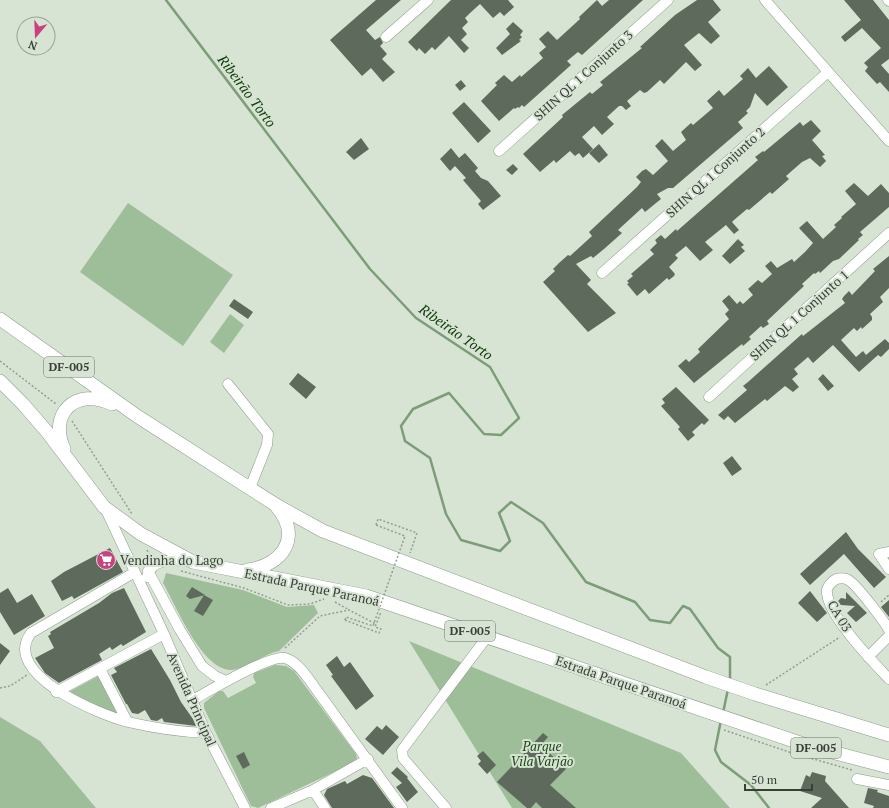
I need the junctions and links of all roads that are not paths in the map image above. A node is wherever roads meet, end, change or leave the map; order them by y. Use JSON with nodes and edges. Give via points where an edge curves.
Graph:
{"nodes":[{"id":1,"x":428,"y":0,"type":"edge"},
{"id":2,"x":668,"y":0,"type":"edge"},
{"id":3,"x":765,"y":0,"type":"edge"},
{"id":4,"x":386,"y":37,"type":"dead end"},
{"id":5,"x":828,"y":72,"type":"junction"},
{"id":6,"x":889,"y":140,"type":"edge"},
{"id":7,"x":499,"y":151,"type":"dead end"},
{"id":8,"x":889,"y":233,"type":"edge"},
{"id":9,"x":602,"y":273,"type":"dead end"},
{"id":10,"x":0,"y":318,"type":"edge"},
{"id":11,"x":0,"y":381,"type":"edge"},
{"id":12,"x":228,"y":384,"type":"dead end"},
{"id":13,"x":709,"y":397,"type":"dead end"},
{"id":14,"x":137,"y":416,"type":"junction"},
{"id":15,"x":70,"y":463,"type":"junction"},
{"id":16,"x":250,"y":488,"type":"junction"},
{"id":17,"x":276,"y":505,"type":"junction"},
{"id":18,"x":104,"y":507,"type":"junction"},
{"id":19,"x":889,"y":552,"type":"edge"},
{"id":20,"x":193,"y":562,"type":"junction"},
{"id":21,"x":889,"y":569,"type":"edge"},
{"id":22,"x":148,"y":571,"type":"junction"},
{"id":23,"x":240,"y":571,"type":"junction"},
{"id":24,"x":135,"y":572,"type":"junction"},
{"id":25,"x":143,"y":588,"type":"junction"},
{"id":26,"x":164,"y":634,"type":"junction"},
{"id":27,"x":487,"y":637,"type":"junction"},
{"id":28,"x":888,"y":637,"type":"edge"},
{"id":29,"x":868,"y":657,"type":"junction"},
{"id":30,"x":100,"y":669,"type":"junction"},
{"id":31,"x":889,"y":679,"type":"edge"},
{"id":32,"x":226,"y":681,"type":"junction"},
{"id":33,"x":56,"y":692,"type":"junction"},
{"id":34,"x":192,"y":700,"type":"junction"},
{"id":35,"x":126,"y":721,"type":"junction"},
{"id":36,"x":206,"y":733,"type":"junction"},
{"id":37,"x":889,"y":735,"type":"edge"},
{"id":38,"x":368,"y":759,"type":"junction"},
{"id":39,"x":889,"y":767,"type":"edge"},
{"id":40,"x":857,"y":778,"type":"dead end"},
{"id":41,"x":889,"y":785,"type":"edge"},
{"id":42,"x":313,"y":790,"type":"junction"},
{"id":43,"x":244,"y":808,"type":"edge"},
{"id":44,"x":271,"y":808,"type":"edge"},
{"id":45,"x":326,"y":808,"type":"edge"},
{"id":46,"x":402,"y":808,"type":"edge"},
{"id":47,"x":446,"y":808,"type":"edge"}],
"edges":[{"from":1,"to":4,"type":"street"},
{"from":2,"to":7,"type":"street","name":"SHIN QL 1 Conjunto 3"},
{"from":3,"to":5,"type":"street"},
{"from":5,"to":6,"type":"street"},
{"from":5,"to":9,"type":"street","name":"SHIN QL 1 Conjunto 2"},
{"from":8,"to":13,"type":"street","name":"SHIN QL 1 Conjunto 1"},
{"from":10,"to":14,"type":"main road","number":"DF-005"},
{"from":11,"to":15,"type":"main road","name":"Estrada Parque Paranoá","number":"DF-005","via":[[48,433]]},
{"from":12,"to":16,"type":"street","via":[[268,434],[267,445]]},
{"from":14,"to":15,"type":"main road","via":[[93,397],[72,403],[60,422],[59,430],[60,440]]},
{"from":14,"to":16,"type":"main road","number":"DF-005"},
{"from":15,"to":18,"type":"main road","name":"Estrada Parque Paranoá","number":"DF-005"},
{"from":16,"to":17,"type":"main road","number":"DF-005"},
{"from":17,"to":23,"type":"main road","via":[[286,521],[288,541],[284,551],[275,562],[259,569]]},
{"from":17,"to":37,"type":"main road","number":"DF-005","via":[[323,531],[706,677],[758,691]]},
{"from":18,"to":20,"type":"main road","name":"Estrada Parque Paranoá","number":"DF-005","via":[[141,534]]},
{"from":18,"to":24,"type":"street","name":"Avenida Principal"},
{"from":19,"to":21,"type":"street","via":[[879,554]]},
{"from":20,"to":22,"type":"street","via":[[170,560],[156,564]]},
{"from":20,"to":23,"type":"main road","name":"Estrada Parque Paranoá","number":"DF-005"},
{"from":22,"to":25,"type":"street"},
{"from":22,"to":32,"type":"street","via":[[202,666]]},
{"from":23,"to":27,"type":"main road","name":"Estrada Parque Paranoá","number":"DF-005","via":[[366,596]]},
{"from":24,"to":25,"type":"street","name":"Avenida Principal"},
{"from":24,"to":33,"type":"street","via":[[25,637],[19,654],[22,665],[28,674]]},
{"from":25,"to":26,"type":"street","name":"Avenida Principal"},
{"from":26,"to":30,"type":"street"},
{"from":26,"to":34,"type":"street","name":"Avenida Principal"},
{"from":27,"to":39,"type":"main road","name":"Estrada Parque Paranoá","number":"DF-005","via":[[744,725],[816,748]]},
{"from":27,"to":47,"type":"street","via":[[402,750],[403,758]]},
{"from":28,"to":29,"type":"street","name":"CA 03"},
{"from":28,"to":29,"type":"street","name":"CA 03","via":[[851,581],[841,578],[833,580],[828,585],[827,594],[833,610]]},
{"from":29,"to":31,"type":"street","name":"CA 03"},
{"from":30,"to":33,"type":"street"},
{"from":30,"to":35,"type":"street"},
{"from":32,"to":34,"type":"street"},
{"from":32,"to":38,"type":"street","via":[[272,660],[283,658],[297,665]]},
{"from":33,"to":35,"type":"street","via":[[97,712]]},
{"from":34,"to":36,"type":"street","name":"Avenida Principal"},
{"from":35,"to":36,"type":"street","via":[[166,730]]},
{"from":36,"to":43,"type":"street","name":"Avenida Principal"},
{"from":38,"to":42,"type":"street"},
{"from":38,"to":46,"type":"street"},
{"from":40,"to":41,"type":"street"},
{"from":42,"to":44,"type":"street"},
{"from":42,"to":45,"type":"street"}]}
